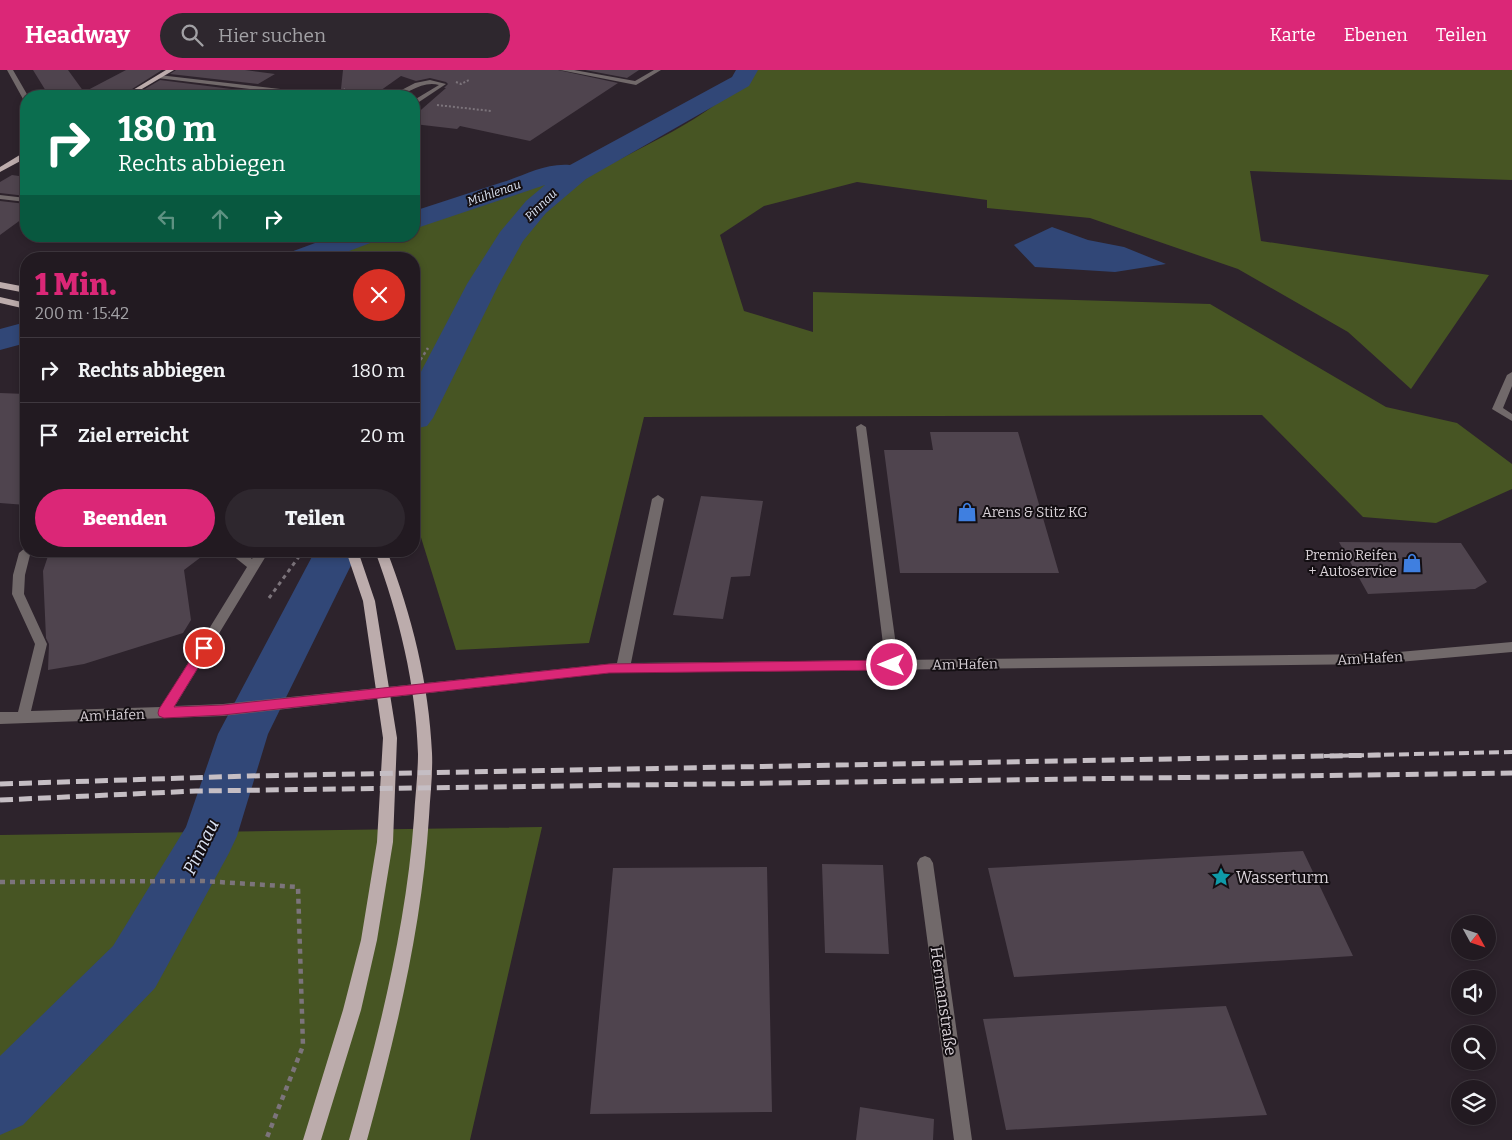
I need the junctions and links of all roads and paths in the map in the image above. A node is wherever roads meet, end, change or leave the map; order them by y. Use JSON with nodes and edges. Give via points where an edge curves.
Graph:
{"nodes":[{"id":1,"x":10,"y":70,"type":"edge"},
{"id":2,"x":171,"y":70,"type":"edge"},
{"id":3,"x":563,"y":70,"type":"edge"},
{"id":4,"x":658,"y":70,"type":"edge"},
{"id":5,"x":160,"y":77,"type":"junction"},
{"id":6,"x":21,"y":90,"type":"edge"},
{"id":7,"x":137,"y":90,"type":"edge"},
{"id":8,"x":272,"y":90,"type":"edge"},
{"id":9,"x":405,"y":90,"type":"edge"},
{"id":10,"x":420,"y":99,"type":"edge"},
{"id":11,"x":420,"y":104,"type":"edge"},
{"id":12,"x":491,"y":111,"type":"dead end"},
{"id":13,"x":20,"y":158,"type":"edge"},
{"id":14,"x":0,"y":170,"type":"edge"},
{"id":15,"x":0,"y":197,"type":"edge"},
{"id":16,"x":20,"y":199,"type":"edge"},
{"id":17,"x":0,"y":285,"type":"edge"},
{"id":18,"x":20,"y":289,"type":"edge"},
{"id":19,"x":0,"y":300,"type":"edge"},
{"id":20,"x":20,"y":305,"type":"edge"},
{"id":21,"x":428,"y":348,"type":"dead end"},
{"id":22,"x":420,"y":361,"type":"edge"},
{"id":23,"x":1512,"y":375,"type":"edge"},
{"id":24,"x":1512,"y":418,"type":"edge"},
{"id":25,"x":860,"y":427,"type":"dead end"},
{"id":26,"x":658,"y":499,"type":"dead end"},
{"id":27,"x":24,"y":557,"type":"edge"},
{"id":28,"x":241,"y":557,"type":"edge"},
{"id":29,"x":259,"y":557,"type":"edge"},
{"id":30,"x":299,"y":557,"type":"edge"},
{"id":31,"x":354,"y":557,"type":"edge"},
{"id":32,"x":384,"y":557,"type":"edge"},
{"id":33,"x":254,"y":566,"type":"junction"},
{"id":34,"x":269,"y":598,"type":"dead end"},
{"id":35,"x":1512,"y":647,"type":"edge"},
{"id":36,"x":892,"y":665,"type":"junction"},
{"id":37,"x":623,"y":668,"type":"junction"},
{"id":38,"x":164,"y":713,"type":"junction"},
{"id":39,"x":0,"y":718,"type":"edge"},
{"id":40,"x":23,"y":718,"type":"junction"},
{"id":41,"x":925,"y":863,"type":"dead end"},
{"id":42,"x":0,"y":882,"type":"edge"},
{"id":43,"x":266,"y":1140,"type":"edge"},
{"id":44,"x":312,"y":1140,"type":"edge"},
{"id":45,"x":358,"y":1140,"type":"edge"},
{"id":46,"x":963,"y":1140,"type":"edge"}],
"edges":[{"from":1,"to":6,"type":"street"},
{"from":2,"to":5,"type":"main road"},
{"from":3,"to":4,"type":"street","via":[[636,83]]},
{"from":5,"to":7,"type":"main road"},
{"from":5,"to":8,"type":"street"},
{"from":9,"to":10,"type":"street","via":[[422,82],[443,84]]},
{"from":11,"to":12,"type":"path"},
{"from":13,"to":14,"type":"main road"},
{"from":15,"to":16,"type":"street"},
{"from":17,"to":18,"type":"main road"},
{"from":19,"to":20,"type":"main road"},
{"from":21,"to":22,"type":"path"},
{"from":23,"to":24,"type":"street","via":[[1497,408]]},
{"from":25,"to":36,"type":"street"},
{"from":26,"to":37,"type":"street"},
{"from":27,"to":40,"type":"street","via":[[18,594],[41,644]]},
{"from":28,"to":33,"type":"street"},
{"from":29,"to":33,"type":"street"},
{"from":30,"to":34,"type":"path"},
{"from":31,"to":44,"type":"main road","via":[[369,601],[390,738],[385,842],[369,940]]},
{"from":32,"to":45,"type":"main road","via":[[414,659],[424,754],[421,847],[412,918],[389,1029]]},
{"from":33,"to":38,"type":"street"},
{"from":35,"to":36,"type":"street","name":"Am Hafen","via":[[1376,659]]},
{"from":36,"to":37,"type":"street","name":"Am Hafen"},
{"from":37,"to":38,"type":"street","name":"Am Hafen","via":[[223,710]]},
{"from":38,"to":40,"type":"street","name":"Am Hafen"},
{"from":39,"to":40,"type":"street","name":"Am Hafen"},
{"from":41,"to":46,"type":"street","name":"Hermanstraße"},
{"from":42,"to":43,"type":"path","via":[[203,881],[298,887],[303,1046]]}]}
